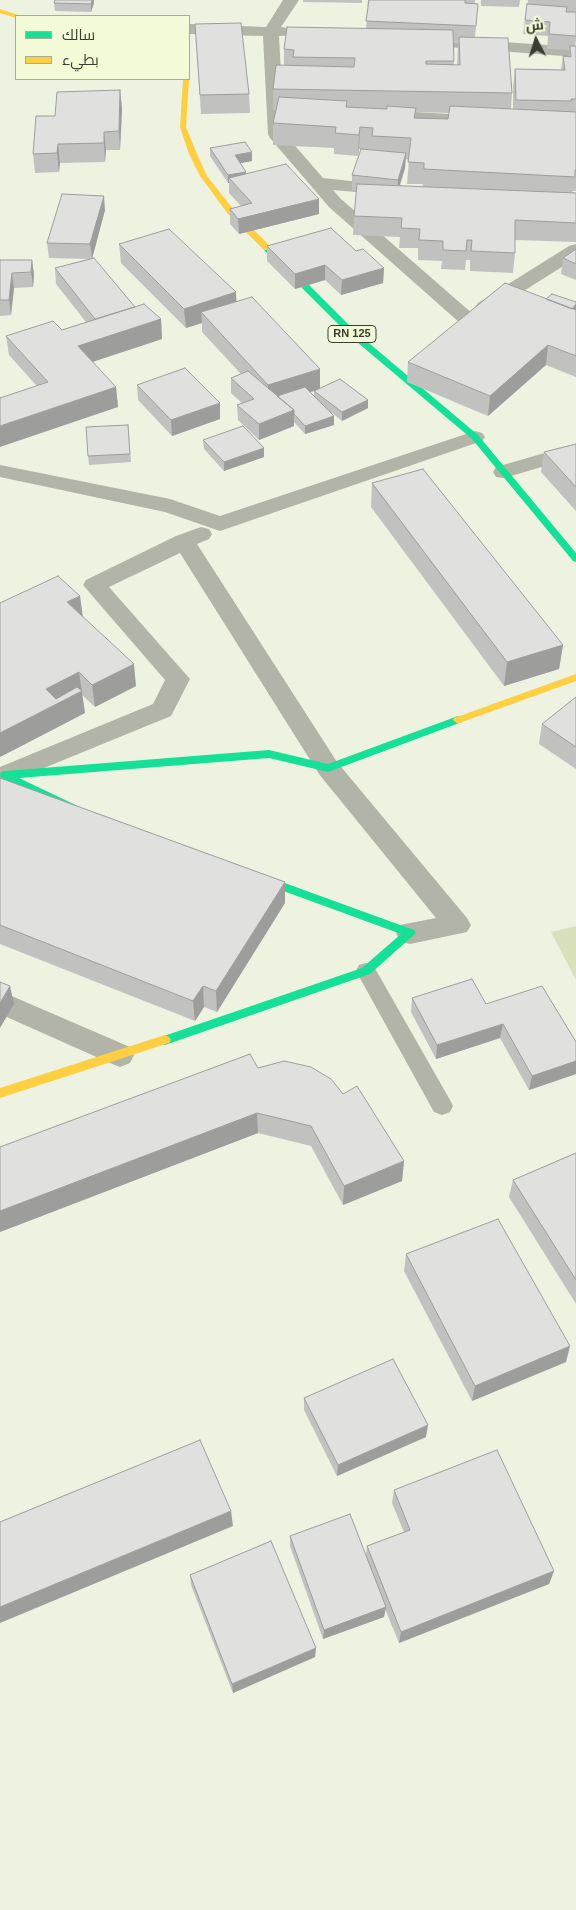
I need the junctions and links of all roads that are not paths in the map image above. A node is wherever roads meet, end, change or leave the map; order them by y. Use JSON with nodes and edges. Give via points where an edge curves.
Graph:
{"nodes":[{"id":1,"x":291,"y":0,"type":"edge"},
{"id":2,"x":0,"y":11,"type":"edge"},
{"id":3,"x":15,"y":16,"type":"edge"},
{"id":4,"x":190,"y":29,"type":"edge"},
{"id":5,"x":271,"y":31,"type":"junction"},
{"id":6,"x":300,"y":33,"type":"edge"},
{"id":7,"x":399,"y":40,"type":"edge"},
{"id":8,"x":576,"y":52,"type":"edge"},
{"id":9,"x":186,"y":80,"type":"edge"},
{"id":10,"x":275,"y":109,"type":"junction"},
{"id":11,"x":294,"y":110,"type":"edge"},
{"id":12,"x":362,"y":114,"type":"edge"},
{"id":13,"x":498,"y":121,"type":"edge"},
{"id":14,"x":319,"y":183,"type":"junction"},
{"id":15,"x":408,"y":191,"type":"edge"},
{"id":16,"x":576,"y":250,"type":"edge"},
{"id":17,"x":467,"y":319,"type":"junction"},
{"id":18,"x":451,"y":330,"type":"edge"},
{"id":19,"x":413,"y":360,"type":"edge"},
{"id":20,"x":398,"y":372,"type":"junction"},
{"id":21,"x":475,"y":437,"type":"junction"},
{"id":22,"x":576,"y":450,"type":"edge"},
{"id":23,"x":0,"y":471,"type":"edge"},
{"id":24,"x":504,"y":472,"type":"junction"},
{"id":25,"x":220,"y":524,"type":"junction"},
{"id":26,"x":184,"y":541,"type":"junction"},
{"id":27,"x":576,"y":559,"type":"edge"},
{"id":28,"x":576,"y":677,"type":"edge"},
{"id":29,"x":328,"y":768,"type":"junction"},
{"id":30,"x":2,"y":776,"type":"edge"},
{"id":31,"x":93,"y":817,"type":"edge"},
{"id":32,"x":242,"y":872,"type":"edge"},
{"id":33,"x":410,"y":933,"type":"junction"},
{"id":34,"x":366,"y":971,"type":"junction"},
{"id":35,"x":0,"y":1002,"type":"edge"},
{"id":36,"x":120,"y":1055,"type":"junction"},
{"id":37,"x":0,"y":1093,"type":"edge"},
{"id":38,"x":442,"y":1106,"type":"dead end"}],
"edges":[{"from":1,"to":5,"type":"street"},
{"from":2,"to":3,"type":"street"},
{"from":4,"to":5,"type":"street"},
{"from":5,"to":6,"type":"street"},
{"from":5,"to":10,"type":"street"},
{"from":7,"to":8,"type":"street"},
{"from":9,"to":20,"type":"street","number":"RN 125","via":[[183,127],[204,176],[230,212],[354,335]]},
{"from":10,"to":11,"type":"street"},
{"from":10,"to":14,"type":"street","via":[[276,134]]},
{"from":12,"to":13,"type":"street"},
{"from":14,"to":15,"type":"street"},
{"from":14,"to":17,"type":"street","via":[[335,203]]},
{"from":16,"to":17,"type":"street"},
{"from":17,"to":18,"type":"street"},
{"from":19,"to":20,"type":"street"},
{"from":20,"to":21,"type":"street","number":"RN 125"},
{"from":21,"to":24,"type":"street","number":"RN 125"},
{"from":21,"to":25,"type":"street"},
{"from":22,"to":24,"type":"street"},
{"from":23,"to":25,"type":"street","via":[[170,506]]},
{"from":24,"to":27,"type":"street","number":"RN 125"},
{"from":25,"to":26,"type":"street"},
{"from":26,"to":29,"type":"street"},
{"from":26,"to":30,"type":"street","via":[[94,585],[178,680],[162,710]]},
{"from":28,"to":29,"type":"street"},
{"from":29,"to":30,"type":"street","via":[[269,754]]},
{"from":29,"to":33,"type":"street","via":[[457,925]]},
{"from":30,"to":31,"type":"street"},
{"from":32,"to":33,"type":"street"},
{"from":33,"to":34,"type":"street"},
{"from":34,"to":36,"type":"street"},
{"from":34,"to":38,"type":"lane"},
{"from":35,"to":36,"type":"street"},
{"from":36,"to":37,"type":"street"}]}
